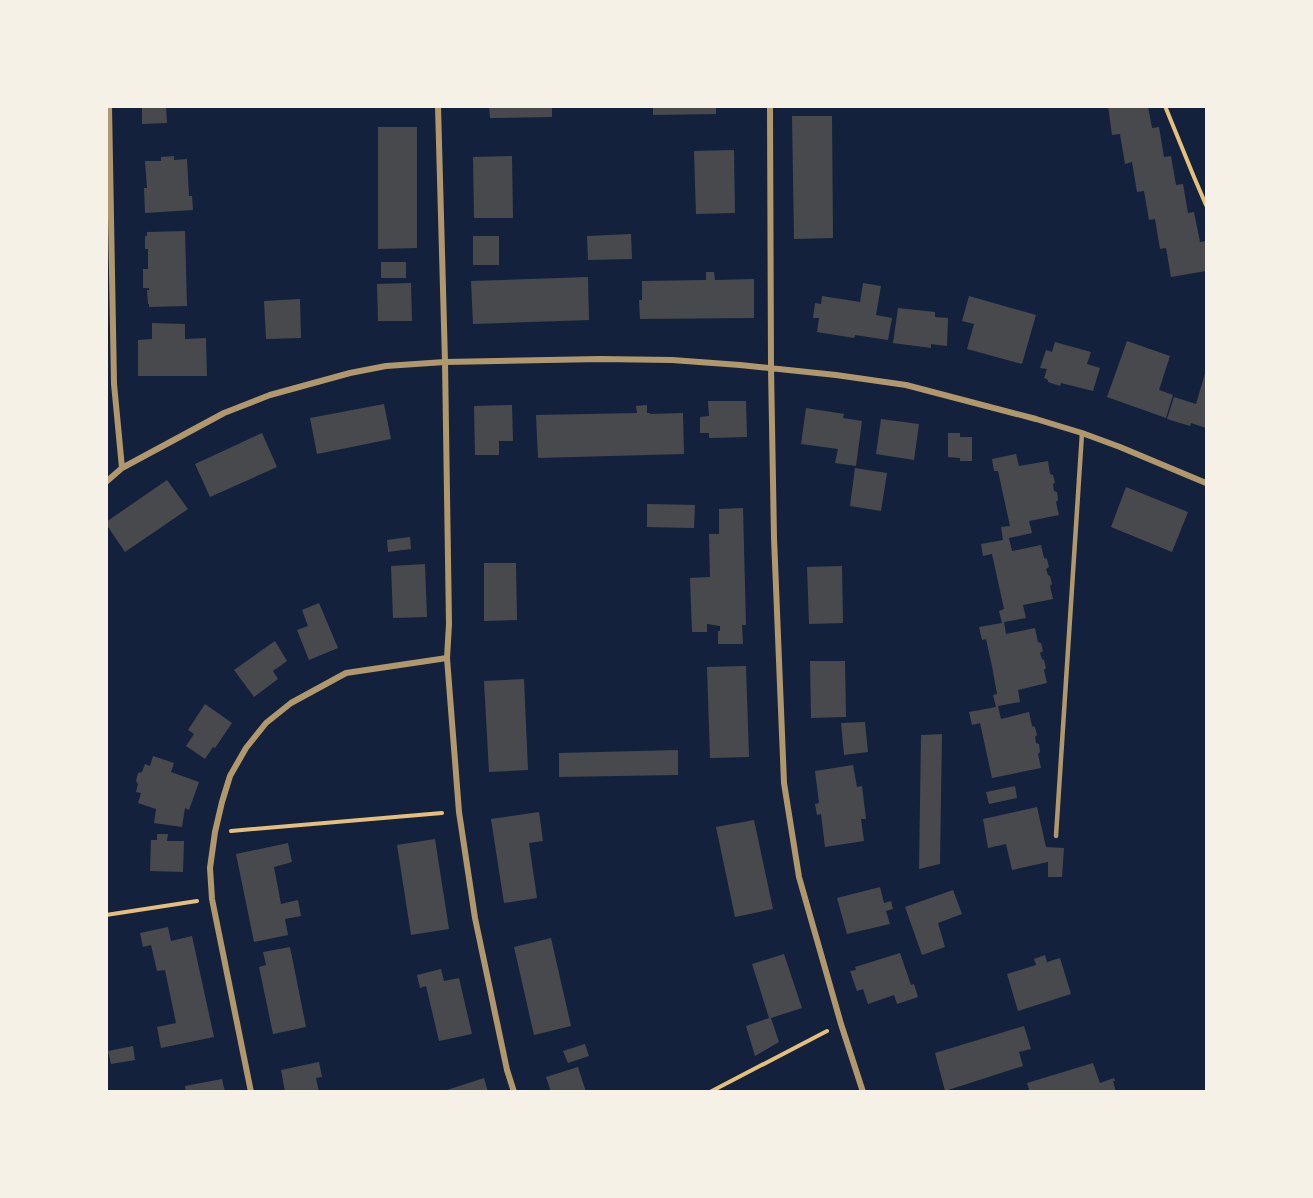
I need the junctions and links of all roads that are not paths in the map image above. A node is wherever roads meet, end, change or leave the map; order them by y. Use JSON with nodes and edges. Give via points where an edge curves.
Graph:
{"nodes":[{"id":1,"x":109,"y":106,"type":"edge"},
{"id":2,"x":438,"y":106,"type":"edge"},
{"id":3,"x":770,"y":106,"type":"edge"},
{"id":4,"x":445,"y":362,"type":"junction"},
{"id":5,"x":771,"y":368,"type":"junction"},
{"id":6,"x":1082,"y":434,"type":"junction"},
{"id":7,"x":122,"y":468,"type":"junction"},
{"id":8,"x":106,"y":482,"type":"edge"},
{"id":9,"x":1206,"y":483,"type":"edge"},
{"id":10,"x":447,"y":658,"type":"junction"},
{"id":11,"x":1056,"y":836,"type":"dead end"},
{"id":12,"x":251,"y":1092,"type":"edge"},
{"id":13,"x":514,"y":1092,"type":"edge"},
{"id":14,"x":863,"y":1092,"type":"edge"}],
"edges":[{"from":1,"to":7,"type":"street","via":[[114,384]]},
{"from":2,"to":4,"type":"street"},
{"from":3,"to":5,"type":"street"},
{"from":4,"to":5,"type":"street","via":[[672,360]]},
{"from":4,"to":7,"type":"street","via":[[386,366],[270,395],[224,413]]},
{"from":4,"to":10,"type":"street"},
{"from":5,"to":6,"type":"street","via":[[906,385]]},
{"from":5,"to":14,"type":"street","via":[[784,783],[799,878]]},
{"from":6,"to":9,"type":"street"},
{"from":6,"to":11,"type":"lane"},
{"from":7,"to":8,"type":"street"},
{"from":10,"to":12,"type":"street","via":[[346,673],[291,703],[267,723],[230,776],[215,832],[210,868],[212,899]]},
{"from":10,"to":13,"type":"street","via":[[459,812],[475,918]]}]}
